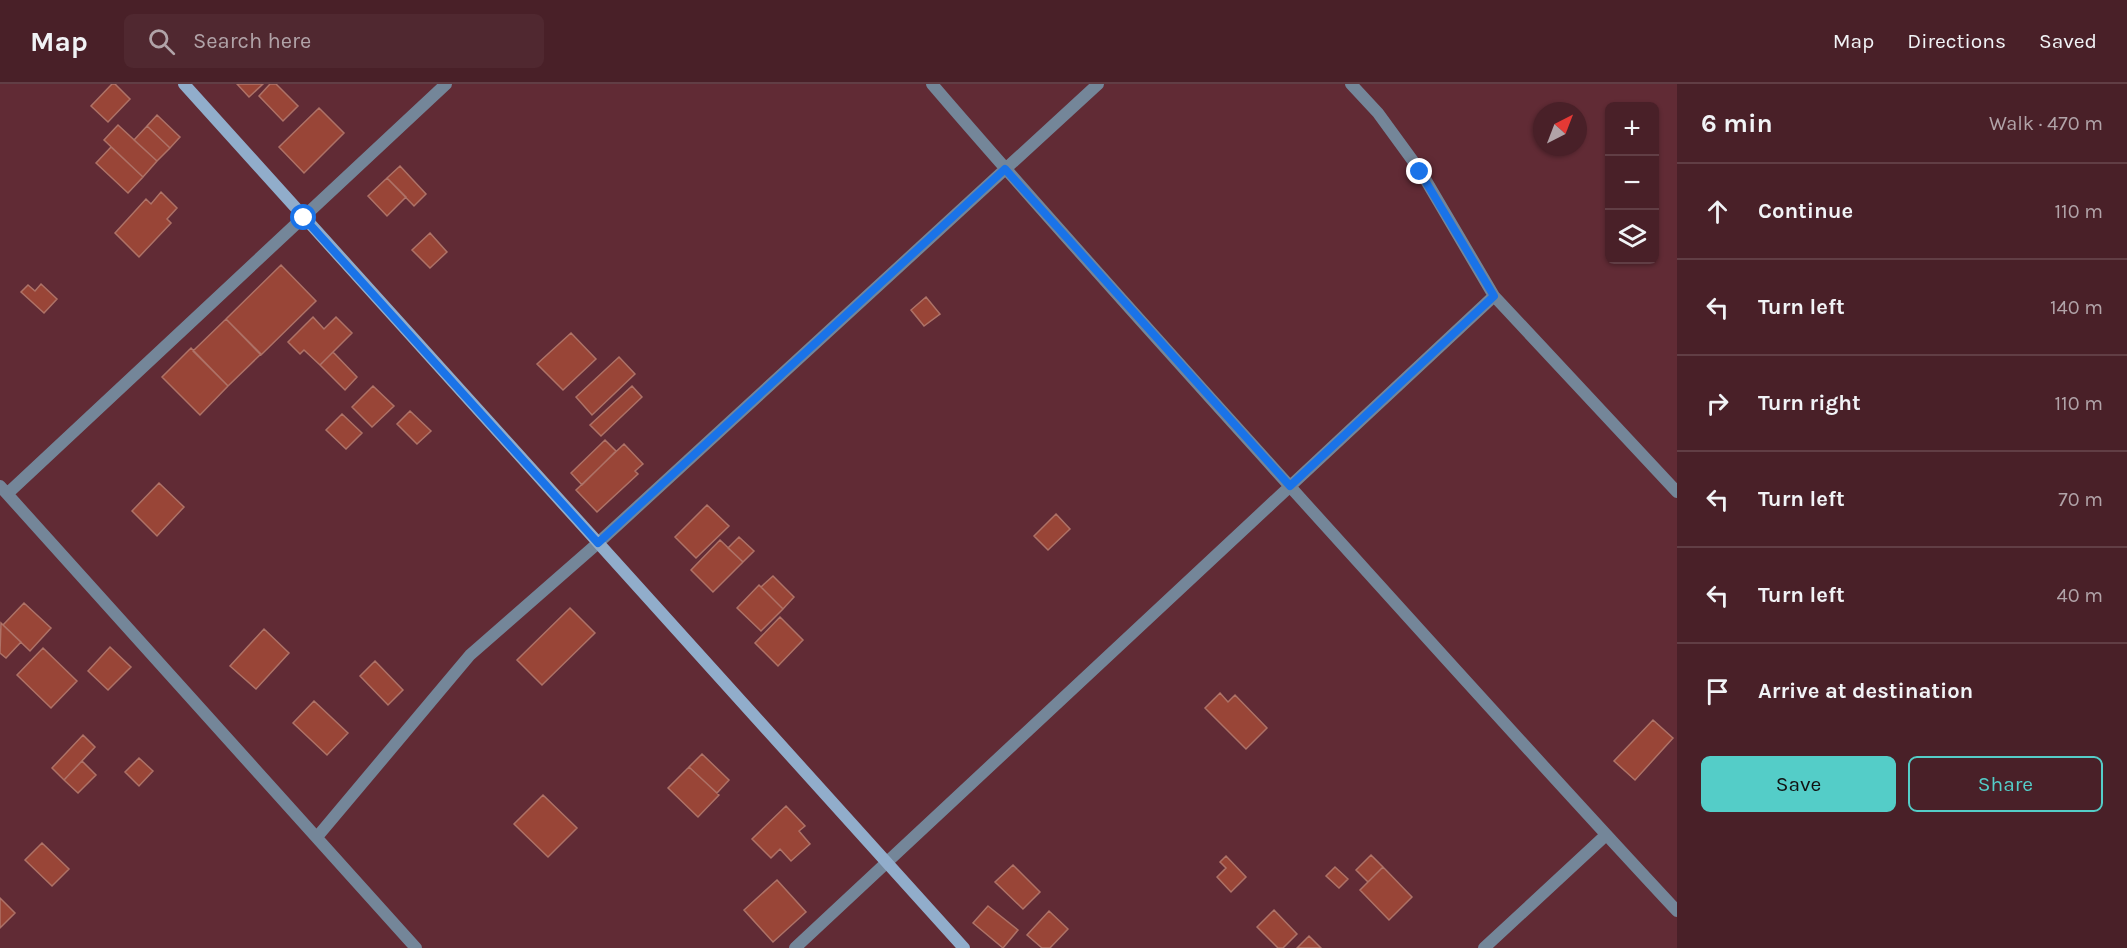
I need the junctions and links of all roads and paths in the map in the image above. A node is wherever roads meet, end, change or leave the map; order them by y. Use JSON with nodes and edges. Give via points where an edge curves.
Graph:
{"nodes":[{"id":1,"x":184,"y":84,"type":"edge"},
{"id":2,"x":446,"y":84,"type":"edge"},
{"id":3,"x":932,"y":84,"type":"edge"},
{"id":4,"x":1098,"y":84,"type":"edge"},
{"id":5,"x":1351,"y":84,"type":"edge"},
{"id":6,"x":1005,"y":169,"type":"junction"},
{"id":7,"x":304,"y":218,"type":"junction"},
{"id":8,"x":1494,"y":296,"type":"junction"},
{"id":9,"x":1290,"y":486,"type":"junction"},
{"id":10,"x":4,"y":490,"type":"edge"},
{"id":11,"x":1677,"y":492,"type":"edge"},
{"id":12,"x":598,"y":543,"type":"junction"},
{"id":13,"x":1606,"y":835,"type":"junction"},
{"id":14,"x":317,"y":837,"type":"junction"},
{"id":15,"x":886,"y":862,"type":"junction"},
{"id":16,"x":1677,"y":911,"type":"edge"},
{"id":17,"x":416,"y":948,"type":"edge"},
{"id":18,"x":795,"y":948,"type":"edge"},
{"id":19,"x":964,"y":948,"type":"edge"},
{"id":20,"x":1484,"y":948,"type":"edge"}],
"edges":[{"from":1,"to":7,"type":"street"},
{"from":2,"to":7,"type":"street"},
{"from":3,"to":6,"type":"street"},
{"from":4,"to":6,"type":"street"},
{"from":5,"to":8,"type":"street","via":[[1378,113],[1420,172]]},
{"from":6,"to":9,"type":"street"},
{"from":6,"to":12,"type":"street"},
{"from":7,"to":10,"type":"street"},
{"from":7,"to":12,"type":"street"},
{"from":8,"to":9,"type":"street"},
{"from":8,"to":11,"type":"street"},
{"from":9,"to":13,"type":"street"},
{"from":9,"to":15,"type":"street"},
{"from":10,"to":14,"type":"street"},
{"from":12,"to":14,"type":"street","via":[[471,655]]},
{"from":12,"to":15,"type":"street"},
{"from":13,"to":16,"type":"street"},
{"from":13,"to":20,"type":"street"},
{"from":14,"to":17,"type":"street"},
{"from":15,"to":18,"type":"street"},
{"from":15,"to":19,"type":"street"}]}
